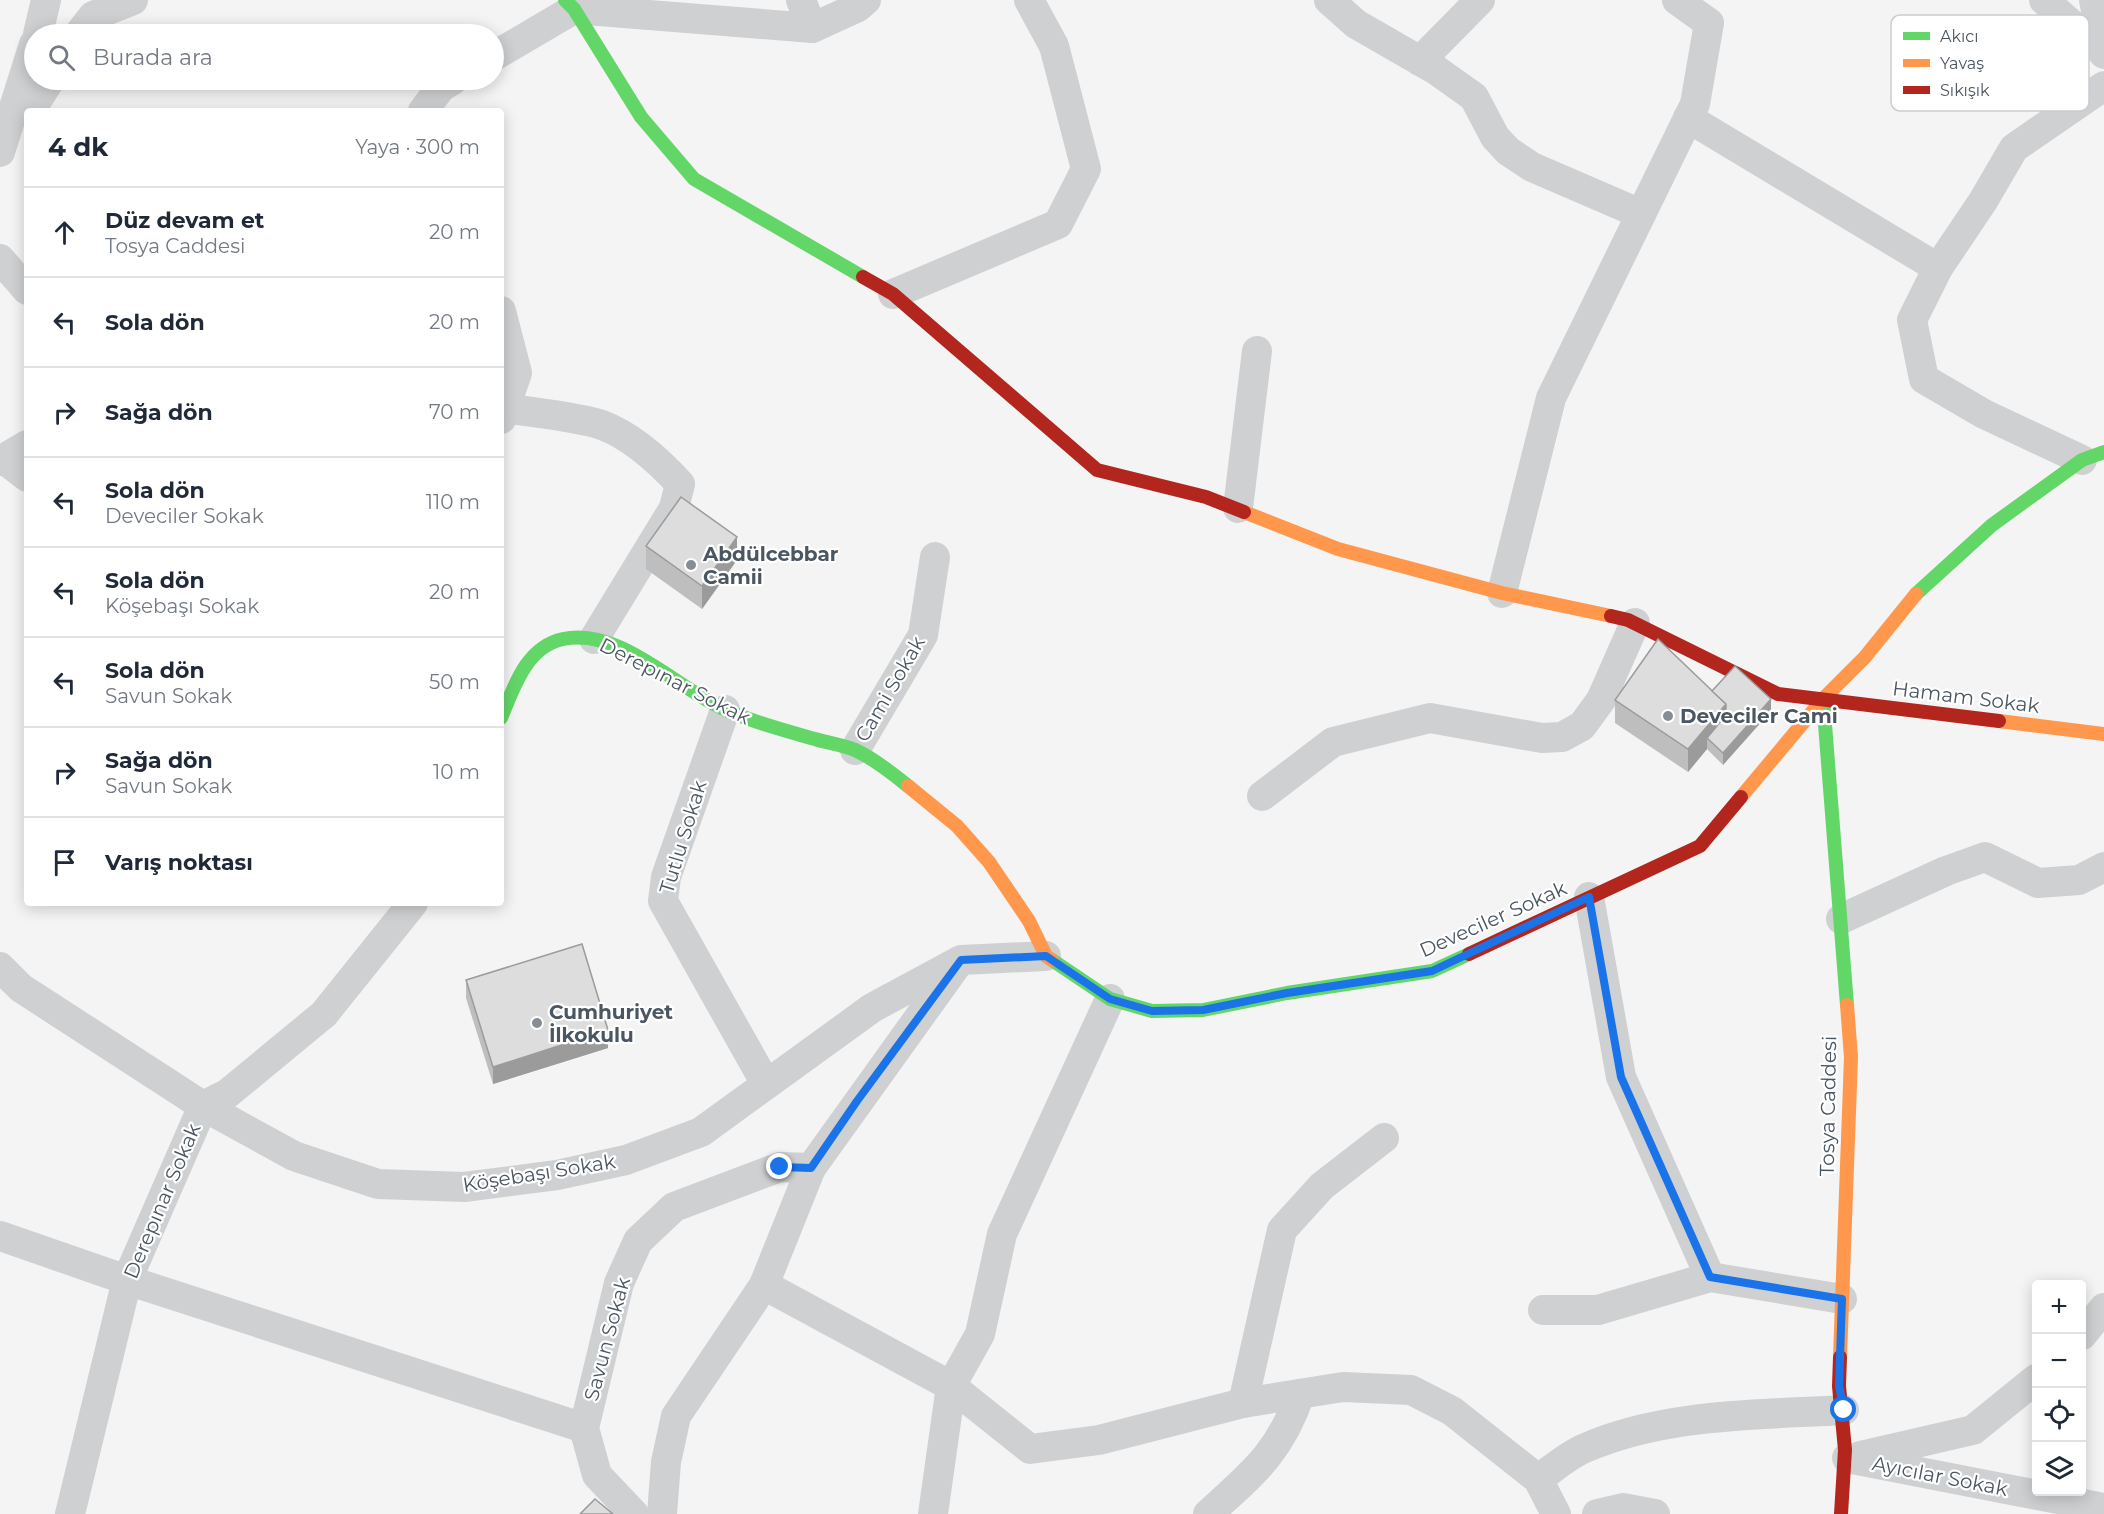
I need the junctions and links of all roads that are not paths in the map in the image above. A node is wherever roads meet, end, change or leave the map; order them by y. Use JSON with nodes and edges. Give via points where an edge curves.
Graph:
{"nodes":[{"id":1,"x":46,"y":0,"type":"edge"},
{"id":2,"x":133,"y":0,"type":"edge"},
{"id":3,"x":801,"y":0,"type":"edge"},
{"id":4,"x":866,"y":0,"type":"edge"},
{"id":5,"x":1029,"y":0,"type":"edge"},
{"id":6,"x":1329,"y":0,"type":"edge"},
{"id":7,"x":1480,"y":0,"type":"edge"},
{"id":8,"x":1677,"y":0,"type":"edge"},
{"id":9,"x":2044,"y":0,"type":"edge"},
{"id":10,"x":2094,"y":0,"type":"edge"},
{"id":11,"x":570,"y":5,"type":"edge"},
{"id":12,"x":1709,"y":12,"type":"edge"},
{"id":13,"x":2061,"y":15,"type":"edge"},
{"id":14,"x":40,"y":24,"type":"edge"},
{"id":15,"x":87,"y":24,"type":"edge"},
{"id":16,"x":812,"y":28,"type":"junction"},
{"id":17,"x":2089,"y":40,"type":"edge"},
{"id":18,"x":504,"y":49,"type":"edge"},
{"id":19,"x":2103,"y":53,"type":"edge"},
{"id":20,"x":1420,"y":61,"type":"junction"},
{"id":21,"x":24,"y":75,"type":"edge"},
{"id":22,"x":2104,"y":86,"type":"edge"},
{"id":23,"x":44,"y":90,"type":"edge"},
{"id":24,"x":439,"y":90,"type":"edge"},
{"id":25,"x":2089,"y":96,"type":"edge"},
{"id":26,"x":32,"y":108,"type":"edge"},
{"id":27,"x":425,"y":108,"type":"edge"},
{"id":28,"x":2068,"y":111,"type":"edge"},
{"id":29,"x":1688,"y":118,"type":"junction"},
{"id":30,"x":24,"y":121,"type":"edge"},
{"id":31,"x":0,"y":151,"type":"edge"},
{"id":32,"x":1641,"y":214,"type":"junction"},
{"id":33,"x":0,"y":259,"type":"edge"},
{"id":34,"x":1938,"y":268,"type":"junction"},
{"id":35,"x":24,"y":287,"type":"edge"},
{"id":36,"x":893,"y":294,"type":"junction"},
{"id":37,"x":504,"y":323,"type":"edge"},
{"id":38,"x":1257,"y":351,"type":"dead end"},
{"id":39,"x":504,"y":410,"type":"edge"},
{"id":40,"x":504,"y":413,"type":"edge"},
{"id":41,"x":2093,"y":456,"type":"edge"},
{"id":42,"x":1238,"y":508,"type":"junction"},
{"id":43,"x":935,"y":557,"type":"dead end"},
{"id":44,"x":1502,"y":593,"type":"junction"},
{"id":45,"x":1635,"y":623,"type":"junction"},
{"id":46,"x":594,"y":639,"type":"junction"},
{"id":47,"x":1823,"y":699,"type":"junction"},
{"id":48,"x":725,"y":710,"type":"junction"},
{"id":49,"x":504,"y":711,"type":"edge"},
{"id":50,"x":2104,"y":734,"type":"edge"},
{"id":51,"x":855,"y":750,"type":"junction"},
{"id":52,"x":1262,"y":796,"type":"dead end"},
{"id":53,"x":2104,"y":867,"type":"edge"},
{"id":54,"x":1589,"y":897,"type":"junction"},
{"id":55,"x":411,"y":906,"type":"edge"},
{"id":56,"x":1841,"y":919,"type":"junction"},
{"id":57,"x":1046,"y":956,"type":"junction"},
{"id":58,"x":961,"y":960,"type":"junction"},
{"id":59,"x":0,"y":967,"type":"edge"},
{"id":60,"x":1110,"y":999,"type":"junction"},
{"id":61,"x":766,"y":1084,"type":"junction"},
{"id":62,"x":202,"y":1106,"type":"junction"},
{"id":63,"x":1384,"y":1138,"type":"dead end"},
{"id":64,"x":811,"y":1168,"type":"junction"},
{"id":65,"x":0,"y":1236,"type":"edge"},
{"id":66,"x":1710,"y":1277,"type":"junction"},
{"id":67,"x":127,"y":1280,"type":"junction"},
{"id":68,"x":764,"y":1285,"type":"junction"},
{"id":69,"x":1842,"y":1299,"type":"junction"},
{"id":70,"x":2104,"y":1308,"type":"edge"},
{"id":71,"x":1543,"y":1310,"type":"dead end"},
{"id":72,"x":2083,"y":1334,"type":"edge"},
{"id":73,"x":2032,"y":1383,"type":"edge"},
{"id":74,"x":951,"y":1386,"type":"junction"},
{"id":75,"x":1300,"y":1394,"type":"junction"},
{"id":76,"x":1243,"y":1403,"type":"junction"},
{"id":77,"x":1844,"y":1410,"type":"junction"},
{"id":78,"x":584,"y":1428,"type":"junction"},
{"id":79,"x":1847,"y":1458,"type":"junction"},
{"id":80,"x":1538,"y":1479,"type":"junction"},
{"id":81,"x":2104,"y":1508,"type":"edge"},
{"id":82,"x":70,"y":1514,"type":"edge"},
{"id":83,"x":634,"y":1514,"type":"edge"},
{"id":84,"x":662,"y":1514,"type":"edge"},
{"id":85,"x":933,"y":1514,"type":"edge"},
{"id":86,"x":1208,"y":1514,"type":"edge"},
{"id":87,"x":1556,"y":1514,"type":"edge"},
{"id":88,"x":1597,"y":1514,"type":"edge"},
{"id":89,"x":1655,"y":1514,"type":"edge"},
{"id":90,"x":1841,"y":1514,"type":"edge"}],
"edges":[{"from":1,"to":14,"type":"street"},
{"from":2,"to":15,"type":"street","via":[[93,16]]},
{"from":3,"to":16,"type":"street"},
{"from":4,"to":16,"type":"street","via":[[858,8]]},
{"from":5,"to":36,"type":"street","via":[[1054,46],[1086,169],[1058,224]]},
{"from":6,"to":20,"type":"street","via":[[1356,24]]},
{"from":7,"to":20,"type":"street"},
{"from":8,"to":12,"type":"street"},
{"from":9,"to":13,"type":"street"},
{"from":10,"to":19,"type":"street"},
{"from":11,"to":16,"type":"street"},
{"from":11,"to":18,"type":"street"},
{"from":11,"to":36,"type":"street","name":"Hamam Sokak","via":[[641,117],[694,179]]},
{"from":12,"to":29,"type":"street","via":[[1695,104]]},
{"from":17,"to":19,"type":"street"},
{"from":20,"to":32,"type":"street","via":[[1474,97],[1495,137],[1508,152],[1532,167]]},
{"from":21,"to":31,"type":"street"},
{"from":22,"to":25,"type":"street"},
{"from":23,"to":26,"type":"street"},
{"from":24,"to":27,"type":"street"},
{"from":28,"to":34,"type":"street","via":[[2014,148]]},
{"from":29,"to":32,"type":"street"},
{"from":29,"to":34,"type":"street"},
{"from":30,"to":31,"type":"street"},
{"from":32,"to":44,"type":"street","via":[[1551,398]]},
{"from":33,"to":35,"type":"street"},
{"from":34,"to":41,"type":"street","via":[[1912,320],[1924,379],[1984,414]]},
{"from":36,"to":42,"type":"street","name":"Hamam Sokak","via":[[1097,470]]},
{"from":37,"to":39,"type":"street","via":[[517,373]]},
{"from":38,"to":42,"type":"street"},
{"from":40,"to":46,"type":"street","via":[[602,425],[654,458],[680,484],[674,508]]},
{"from":41,"to":47,"type":"street","name":"Deveciler Sokak","via":[[1992,525],[1924,584],[1865,657]]},
{"from":42,"to":44,"type":"street","name":"Hamam Sokak","via":[[1338,549]]},
{"from":43,"to":51,"type":"street","name":"Cami Sokak","via":[[923,635]]},
{"from":44,"to":45,"type":"street","name":"Hamam Sokak"},
{"from":45,"to":47,"type":"street","name":"Hamam Sokak","via":[[1778,694]]},
{"from":45,"to":52,"type":"street","via":[[1601,700],[1582,726],[1562,737],[1542,738],[1430,718],[1333,742]]},
{"from":46,"to":48,"type":"street","name":"Derepınar Sokak","via":[[667,673]]},
{"from":46,"to":49,"type":"street","name":"Derepınar Sokak","via":[[564,639],[546,646],[523,667]]},
{"from":47,"to":50,"type":"street","name":"Hamam Sokak"},
{"from":47,"to":54,"type":"street","name":"Deveciler Sokak","via":[[1700,846]]},
{"from":47,"to":56,"type":"street","name":"Tosya Caddesi"},
{"from":48,"to":51,"type":"street","name":"Derepınar Sokak"},
{"from":48,"to":61,"type":"street","name":"Tutlu Sokak","via":[[666,877],[663,901]]},
{"from":51,"to":57,"type":"street","name":"Derepınar Sokak","via":[[896,776],[957,826],[989,862],[1029,921]]},
{"from":53,"to":56,"type":"street","via":[[2079,880],[2038,883],[1985,857]]},
{"from":54,"to":60,"type":"street","name":"Deveciler Sokak","via":[[1432,971],[1203,1010],[1152,1011]]},
{"from":54,"to":66,"type":"street","via":[[1621,1077]]},
{"from":55,"to":62,"type":"street","name":"Derepınar Sokak","via":[[324,1014],[227,1094]]},
{"from":56,"to":69,"type":"street","name":"Tosya Caddesi","via":[[1851,1057]]},
{"from":57,"to":58,"type":"street","name":"Köşebaşı Sokak"},
{"from":57,"to":60,"type":"street","name":"Deveciler Sokak"},
{"from":58,"to":61,"type":"street","name":"Köşebaşı Sokak","via":[[872,1008]]},
{"from":58,"to":64,"type":"street"},
{"from":59,"to":62,"type":"street","name":"Köşebaşı Sokak","via":[[21,988]]},
{"from":60,"to":74,"type":"street","via":[[1002,1234],[980,1334]]},
{"from":61,"to":62,"type":"street","name":"Köşebaşı Sokak","via":[[700,1132],[626,1160],[557,1175],[464,1186],[378,1184],[294,1156]]},
{"from":62,"to":67,"type":"street","name":"Derepınar Sokak"},
{"from":63,"to":76,"type":"street","via":[[1322,1186],[1282,1230]]},
{"from":64,"to":68,"type":"street"},
{"from":64,"to":78,"type":"street","name":"Savun Sokak","via":[[780,1167],[674,1207],[638,1242],[620,1283]]},
{"from":65,"to":67,"type":"street"},
{"from":66,"to":69,"type":"street"},
{"from":66,"to":71,"type":"street","via":[[1598,1310]]},
{"from":67,"to":78,"type":"street"},
{"from":67,"to":82,"type":"street","name":"Derepınar Sokak"},
{"from":68,"to":74,"type":"street"},
{"from":68,"to":84,"type":"street","via":[[676,1416],[666,1462]]},
{"from":69,"to":77,"type":"street","name":"Tosya Caddesi","via":[[1839,1386]]},
{"from":70,"to":72,"type":"street"},
{"from":73,"to":79,"type":"street","via":[[1973,1430]]},
{"from":74,"to":76,"type":"street","via":[[1030,1449],[1099,1440]]},
{"from":74,"to":85,"type":"street"},
{"from":75,"to":76,"type":"street"},
{"from":75,"to":80,"type":"street","via":[[1343,1387],[1411,1390],[1452,1411]]},
{"from":75,"to":86,"type":"street","via":[[1274,1451]]},
{"from":77,"to":79,"type":"street","name":"Tosya Caddesi"},
{"from":77,"to":80,"type":"street","via":[[1712,1417],[1627,1434],[1583,1449]]},
{"from":78,"to":83,"type":"street","name":"Savun Sokak","via":[[597,1475]]},
{"from":79,"to":81,"type":"street","name":"Ayıcılar Sokak"},
{"from":79,"to":90,"type":"street","name":"Tosya Caddesi"},
{"from":80,"to":87,"type":"street"},
{"from":88,"to":89,"type":"street","via":[[1623,1508]]}]}
